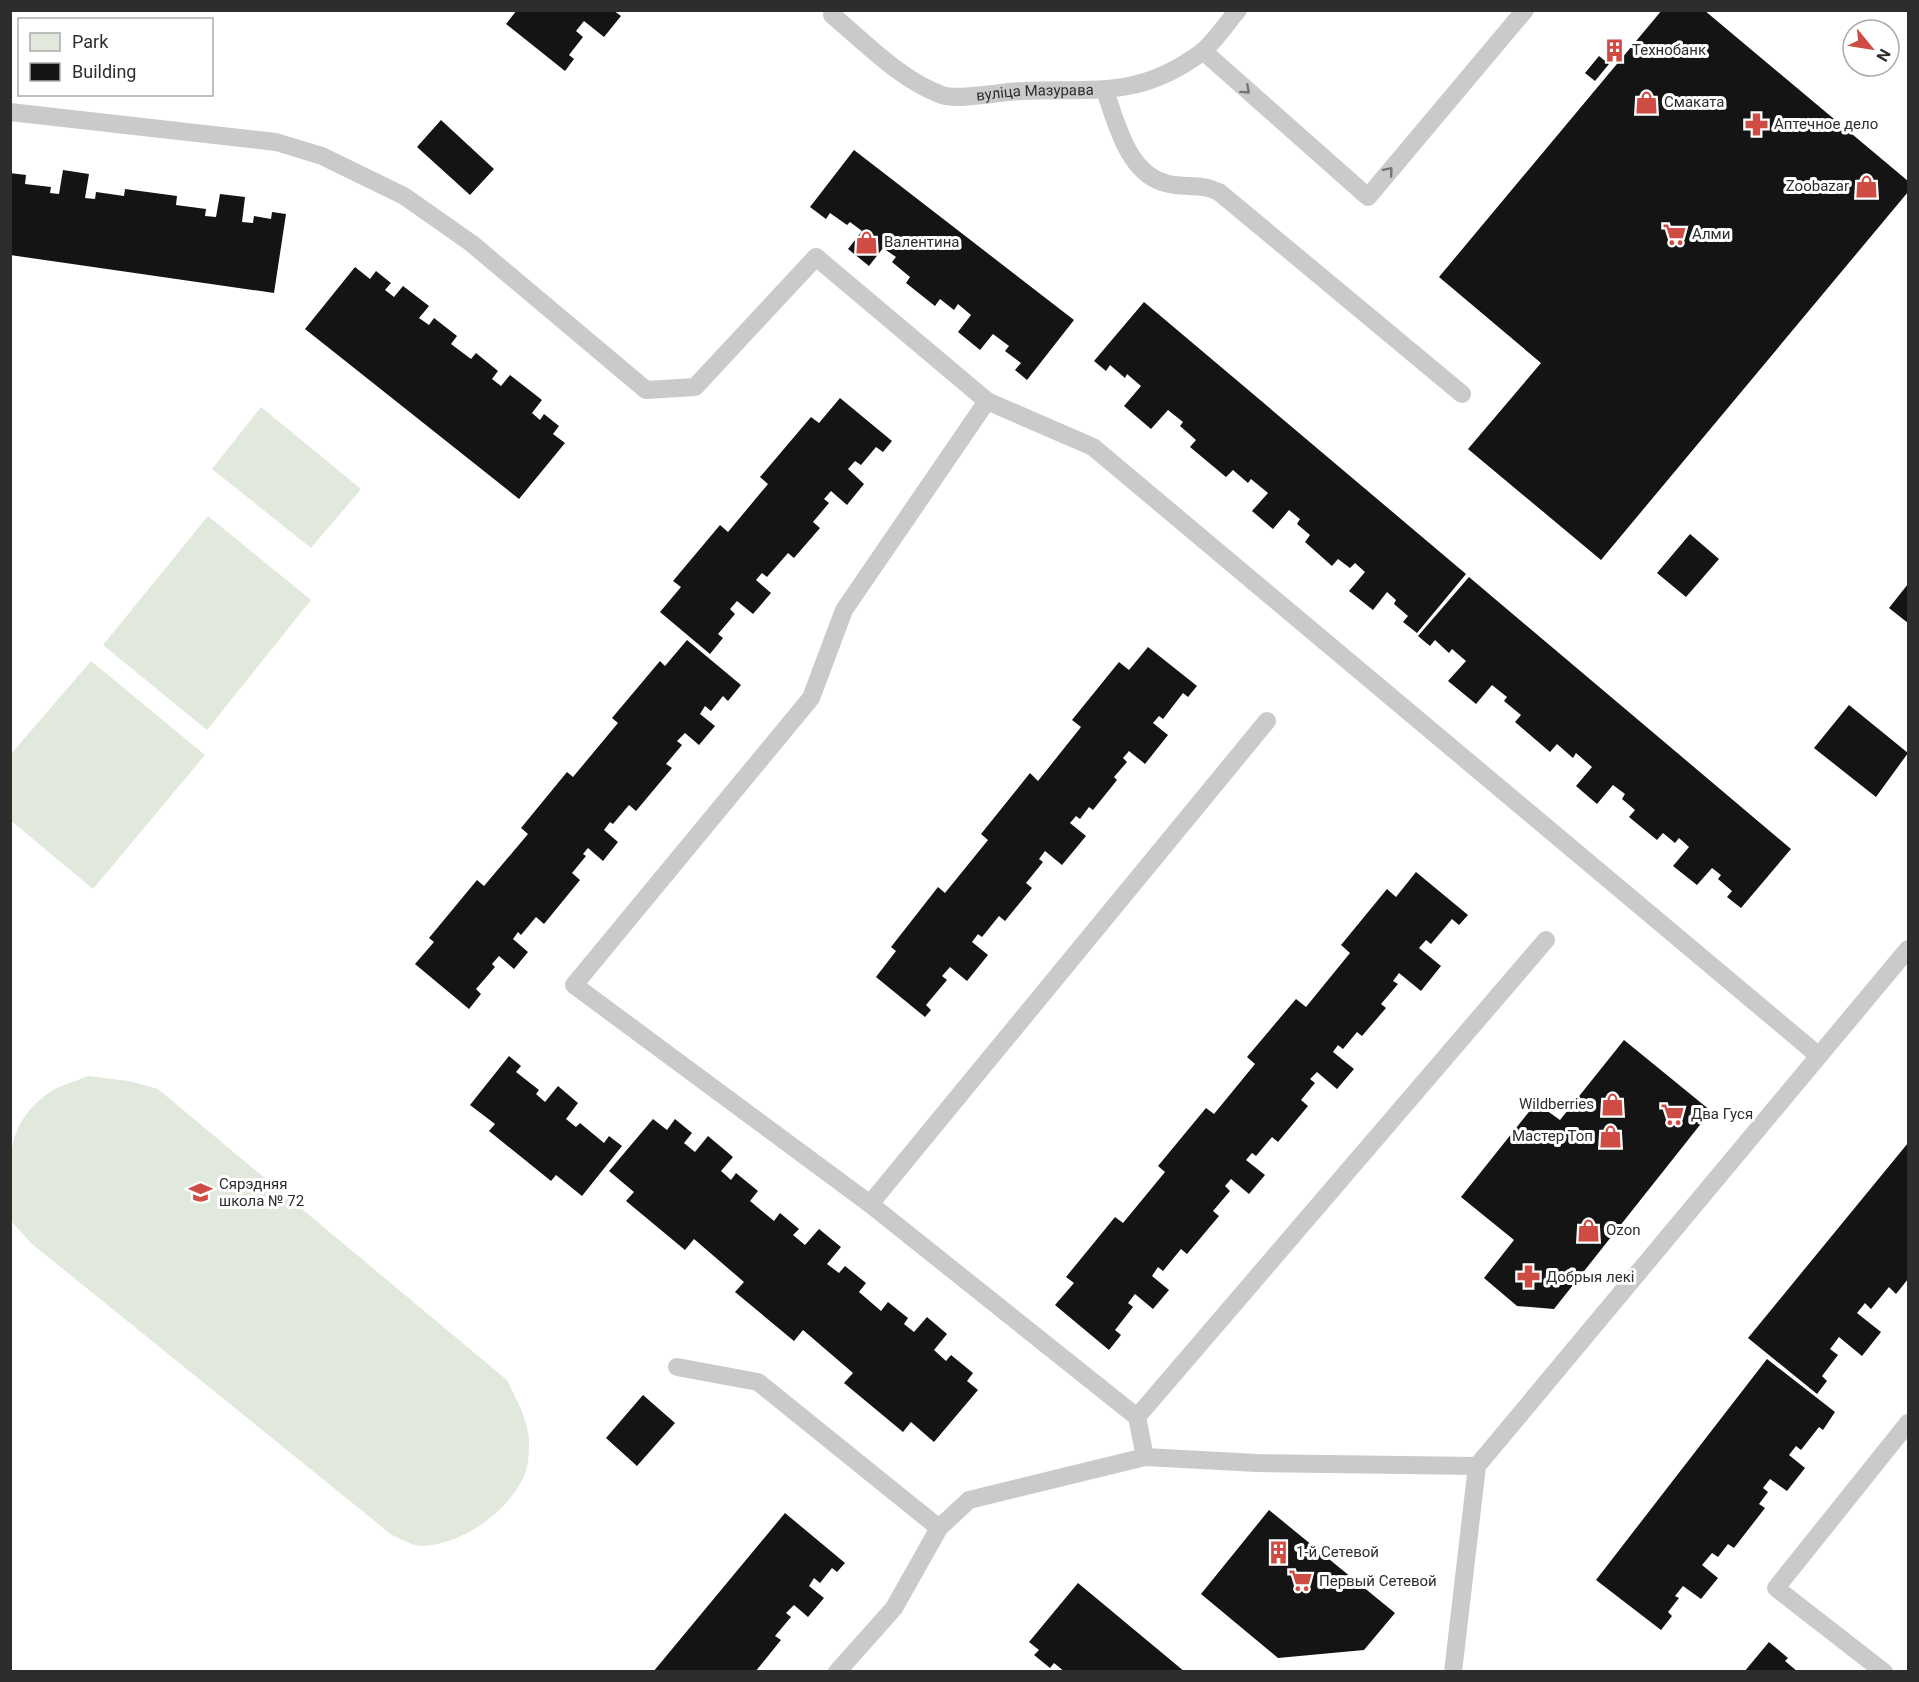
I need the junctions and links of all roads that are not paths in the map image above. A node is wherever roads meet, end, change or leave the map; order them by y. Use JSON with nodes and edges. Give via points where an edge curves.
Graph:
{"nodes":[{"id":1,"x":1238,"y":10,"type":"edge"},
{"id":2,"x":1525,"y":10,"type":"edge"},
{"id":3,"x":831,"y":15,"type":"dead end"},
{"id":4,"x":1203,"y":51,"type":"junction"},
{"id":5,"x":1105,"y":91,"type":"junction"},
{"id":6,"x":10,"y":112,"type":"edge"},
{"id":7,"x":1462,"y":394,"type":"dead end"},
{"id":8,"x":987,"y":401,"type":"junction"},
{"id":9,"x":1267,"y":721,"type":"dead end"},
{"id":10,"x":1546,"y":940,"type":"dead end"},
{"id":11,"x":1908,"y":949,"type":"edge"},
{"id":12,"x":1819,"y":1056,"type":"junction"},
{"id":13,"x":870,"y":1204,"type":"junction"},
{"id":14,"x":677,"y":1367,"type":"dead end"},
{"id":15,"x":1137,"y":1417,"type":"junction"},
{"id":16,"x":1908,"y":1423,"type":"edge"},
{"id":17,"x":1145,"y":1457,"type":"junction"},
{"id":18,"x":1477,"y":1466,"type":"junction"},
{"id":19,"x":939,"y":1528,"type":"junction"},
{"id":20,"x":837,"y":1671,"type":"edge"},
{"id":21,"x":1453,"y":1671,"type":"edge"},
{"id":22,"x":1884,"y":1671,"type":"edge"}],
"edges":[{"from":1,"to":4,"type":"lane","name":"вуліца Мазурава"},
{"from":4,"to":2,"type":"lane","one_way":true,"via":[[1368,196]]},
{"from":3,"to":5,"type":"lane","name":"вуліца Мазурава","via":[[905,76],[944,96]]},
{"from":4,"to":5,"type":"lane","name":"вуліца Мазурава","via":[[1135,86]]},
{"from":5,"to":7,"type":"lane","via":[[1126,146],[1145,172],[1164,183],[1204,185],[1219,192]]},
{"from":6,"to":8,"type":"lane","via":[[276,142],[322,156],[404,196],[471,243],[646,390],[695,387],[816,257]]},
{"from":8,"to":12,"type":"lane","via":[[1093,447]]},
{"from":8,"to":13,"type":"lane","via":[[844,610],[811,698],[573,985]]},
{"from":9,"to":13,"type":"lane"},
{"from":10,"to":15,"type":"lane"},
{"from":11,"to":12,"type":"lane"},
{"from":12,"to":18,"type":"lane"},
{"from":13,"to":15,"type":"lane"},
{"from":14,"to":19,"type":"lane","via":[[758,1382]]},
{"from":15,"to":17,"type":"lane"},
{"from":16,"to":22,"type":"lane","via":[[1776,1588]]},
{"from":17,"to":18,"type":"lane"},
{"from":17,"to":19,"type":"lane","via":[[969,1500]]},
{"from":18,"to":21,"type":"lane"},
{"from":19,"to":20,"type":"lane","via":[[894,1608]]}]}
